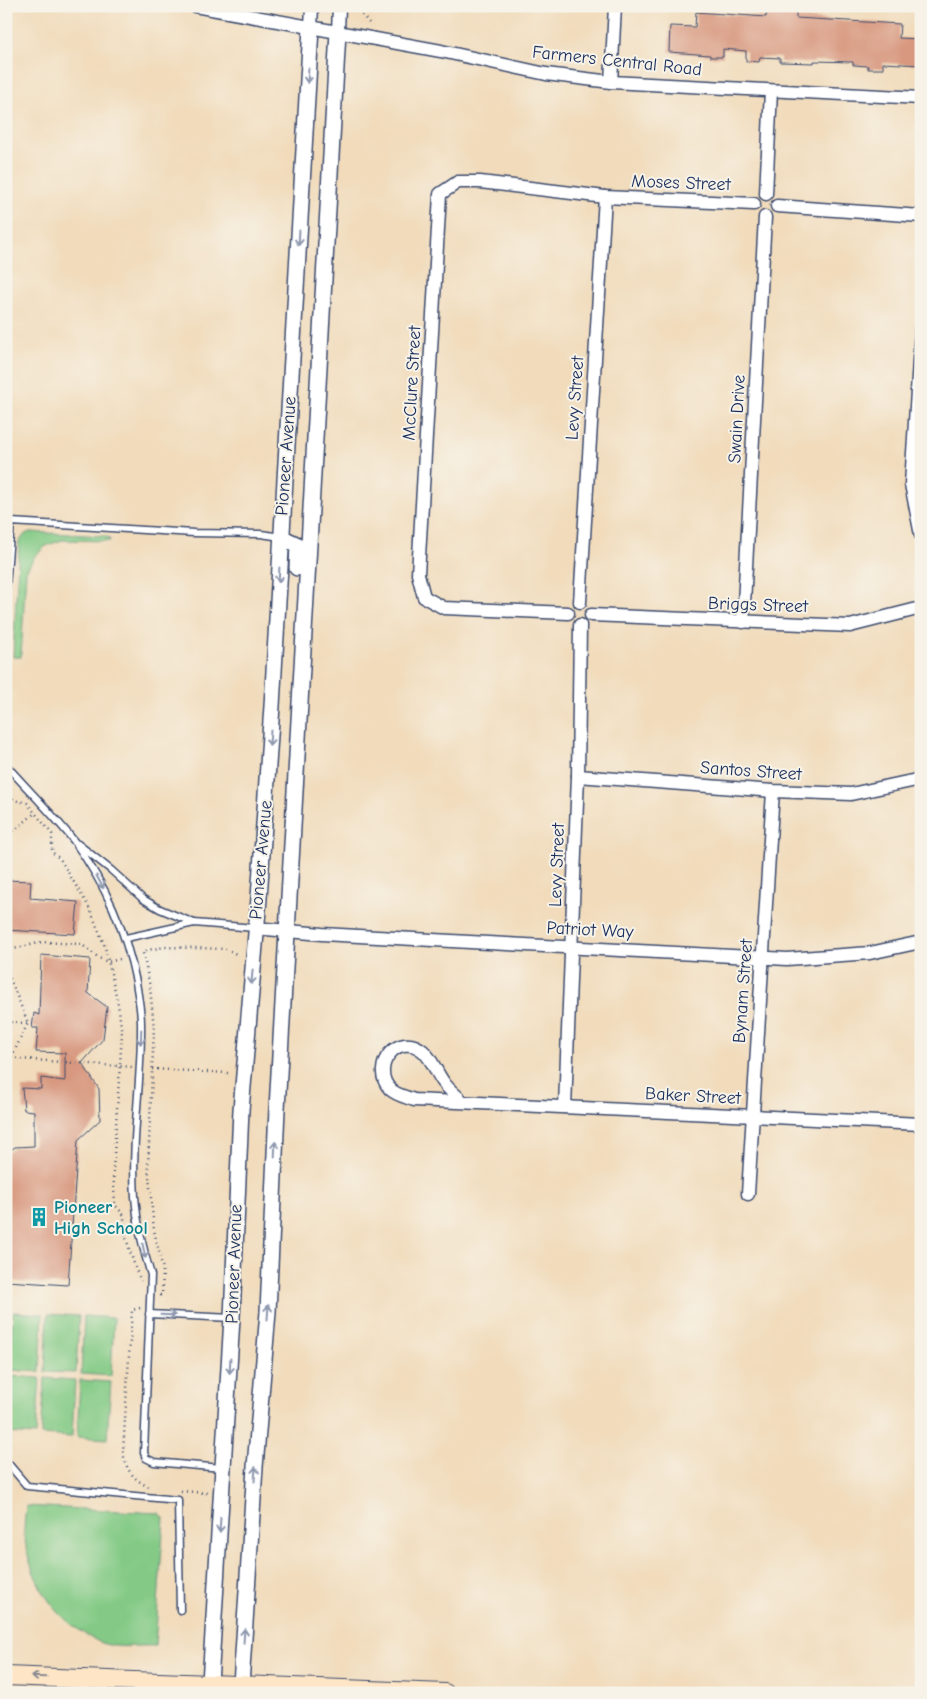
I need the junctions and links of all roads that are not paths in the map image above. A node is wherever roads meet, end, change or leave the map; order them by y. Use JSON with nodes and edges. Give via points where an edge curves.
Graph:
{"nodes":[{"id":1,"x":195,"y":6,"type":"edge"},
{"id":2,"x":312,"y":6,"type":"edge"},
{"id":3,"x":339,"y":6,"type":"edge"},
{"id":4,"x":616,"y":6,"type":"edge"},
{"id":5,"x":311,"y":28,"type":"junction"},
{"id":6,"x":338,"y":32,"type":"junction"},
{"id":7,"x":611,"y":82,"type":"junction"},
{"id":8,"x":771,"y":91,"type":"junction"},
{"id":9,"x":921,"y":98,"type":"edge"},
{"id":10,"x":766,"y":194,"type":"junction"},
{"id":11,"x":606,"y":197,"type":"junction"},
{"id":12,"x":754,"y":204,"type":"junction"},
{"id":13,"x":777,"y":206,"type":"junction"},
{"id":14,"x":921,"y":216,"type":"edge"},
{"id":15,"x":765,"y":217,"type":"junction"},
{"id":16,"x":921,"y":329,"type":"edge"},
{"id":17,"x":919,"y":397,"type":"edge"},
{"id":18,"x":921,"y":535,"type":"edge"},
{"id":19,"x":281,"y":537,"type":"junction"},
{"id":20,"x":6,"y":587,"type":"edge"},
{"id":21,"x":580,"y":602,"type":"junction"},
{"id":22,"x":921,"y":608,"type":"edge"},
{"id":23,"x":568,"y":613,"type":"junction"},
{"id":24,"x":591,"y":615,"type":"junction"},
{"id":25,"x":744,"y":622,"type":"junction"},
{"id":26,"x":580,"y":625,"type":"junction"},
{"id":27,"x":304,"y":634,"type":"junction"},
{"id":28,"x":6,"y":765,"type":"edge"},
{"id":29,"x":578,"y":776,"type":"junction"},
{"id":30,"x":921,"y":779,"type":"edge"},
{"id":31,"x":772,"y":791,"type":"junction"},
{"id":32,"x":73,"y":841,"type":"junction"},
{"id":33,"x":194,"y":923,"type":"junction"},
{"id":34,"x":255,"y":928,"type":"junction"},
{"id":35,"x":287,"y":932,"type":"junction"},
{"id":36,"x":126,"y":938,"type":"junction"},
{"id":37,"x":921,"y":942,"type":"edge"},
{"id":38,"x":571,"y":947,"type":"junction"},
{"id":39,"x":764,"y":958,"type":"junction"},
{"id":40,"x":463,"y":1102,"type":"junction"},
{"id":41,"x":565,"y":1107,"type":"junction"},
{"id":42,"x":752,"y":1116,"type":"junction"},
{"id":43,"x":921,"y":1124,"type":"edge"},
{"id":44,"x":748,"y":1194,"type":"dead end"},
{"id":45,"x":149,"y":1314,"type":"junction"},
{"id":46,"x":232,"y":1318,"type":"junction"},
{"id":47,"x":6,"y":1461,"type":"edge"},
{"id":48,"x":223,"y":1468,"type":"junction"},
{"id":49,"x":180,"y":1610,"type":"dead end"},
{"id":50,"x":6,"y":1676,"type":"edge"},
{"id":51,"x":210,"y":1688,"type":"edge"},
{"id":52,"x":241,"y":1689,"type":"edge"},
{"id":53,"x":445,"y":1693,"type":"edge"}],
"edges":[{"from":1,"to":5,"type":"street","name":"Farmers Central Road"},
{"from":2,"to":5,"type":"street"},
{"from":3,"to":6,"type":"street"},
{"from":4,"to":7,"type":"street"},
{"from":5,"to":6,"type":"street","name":"Farmers Central Road"},
{"from":5,"to":19,"type":"street","name":"Pioneer Avenue","one_way":true},
{"from":6,"to":7,"type":"street","name":"Farmers Central Road","via":[[546,74]]},
{"from":6,"to":27,"type":"street","name":"Pioneer Avenue"},
{"from":7,"to":8,"type":"street","name":"Farmers Central Road"},
{"from":8,"to":9,"type":"street","name":"Farmers Central Road"},
{"from":8,"to":10,"type":"street"},
{"from":10,"to":12,"type":"street","via":[[758,197]]},
{"from":10,"to":13,"type":"street","via":[[775,199]]},
{"from":11,"to":12,"type":"street","name":"Moses Street"},
{"from":11,"to":21,"type":"street","name":"Levy Street"},
{"from":11,"to":23,"type":"street","name":"McClure Street","via":[[480,182],[458,182],[440,194],[418,574],[424,597],[444,608]]},
{"from":12,"to":15,"type":"street","via":[[758,214]]},
{"from":13,"to":14,"type":"street"},
{"from":13,"to":15,"type":"street","via":[[772,215]]},
{"from":15,"to":25,"type":"street","name":"Swain Drive"},
{"from":16,"to":17,"type":"street"},
{"from":17,"to":18,"type":"street","via":[[911,484]]},
{"from":19,"to":20,"type":"lane","via":[[10,522]]},
{"from":19,"to":27,"type":"street","via":[[298,545],[294,622]]},
{"from":19,"to":34,"type":"street","name":"Pioneer Avenue","one_way":true,"via":[[270,744]]},
{"from":21,"to":23,"type":"street","via":[[570,606]]},
{"from":21,"to":24,"type":"street","via":[[587,604]]},
{"from":22,"to":25,"type":"street","name":"Briggs Street","via":[[850,626]]},
{"from":23,"to":26,"type":"street","via":[[570,620]]},
{"from":24,"to":25,"type":"street","name":"Briggs Street"},
{"from":24,"to":26,"type":"street"},
{"from":26,"to":29,"type":"street","name":"Levy Street"},
{"from":27,"to":35,"type":"street","name":"Pioneer Avenue"},
{"from":28,"to":32,"type":"lane"},
{"from":29,"to":31,"type":"street","name":"Santos Street"},
{"from":29,"to":38,"type":"street","name":"Levy Street"},
{"from":30,"to":31,"type":"street","name":"Santos Street","via":[[851,794]]},
{"from":31,"to":39,"type":"street","name":"Bynam Street"},
{"from":32,"to":33,"type":"lane","via":[[143,899]]},
{"from":32,"to":36,"type":"lane","one_way":true,"via":[[107,894]]},
{"from":33,"to":34,"type":"lane"},
{"from":33,"to":36,"type":"lane"},
{"from":34,"to":35,"type":"street","name":"Patriot Way"},
{"from":34,"to":46,"type":"street","name":"Pioneer Avenue","one_way":true,"via":[[241,1110]]},
{"from":35,"to":38,"type":"street","name":"Patriot Way"},
{"from":52,"to":35,"type":"street","name":"Pioneer Avenue","one_way":true,"via":[[268,1312]]},
{"from":36,"to":45,"type":"lane","one_way":true,"via":[[141,1022],[135,1198],[151,1275]]},
{"from":37,"to":39,"type":"street","name":"Patriot Way","via":[[870,953]]},
{"from":38,"to":39,"type":"street","name":"Patriot Way"},
{"from":38,"to":41,"type":"street","name":"Levy Street"},
{"from":39,"to":42,"type":"street","name":"Bynam Street"},
{"from":40,"to":40,"type":"street","name":"Baker Street","via":[[414,1100],[390,1089],[383,1076],[383,1064],[388,1053],[399,1046],[412,1045],[423,1051],[444,1083]]},
{"from":40,"to":41,"type":"street","name":"Baker Street"},
{"from":41,"to":42,"type":"street","name":"Baker Street"},
{"from":42,"to":43,"type":"street","name":"Baker Street"},
{"from":42,"to":44,"type":"street","name":"Bynam Street"},
{"from":45,"to":46,"type":"lane","one_way":true},
{"from":45,"to":48,"type":"lane","via":[[145,1455],[154,1462]]},
{"from":46,"to":48,"type":"street","name":"Pioneer Avenue","one_way":true},
{"from":47,"to":49,"type":"lane","via":[[27,1486],[178,1500]]},
{"from":48,"to":51,"type":"street","name":"Pioneer Avenue","one_way":true},
{"from":51,"to":50,"type":"main road","one_way":true},
{"from":51,"to":52,"type":"main road"},
{"from":52,"to":53,"type":"main road"}]}
